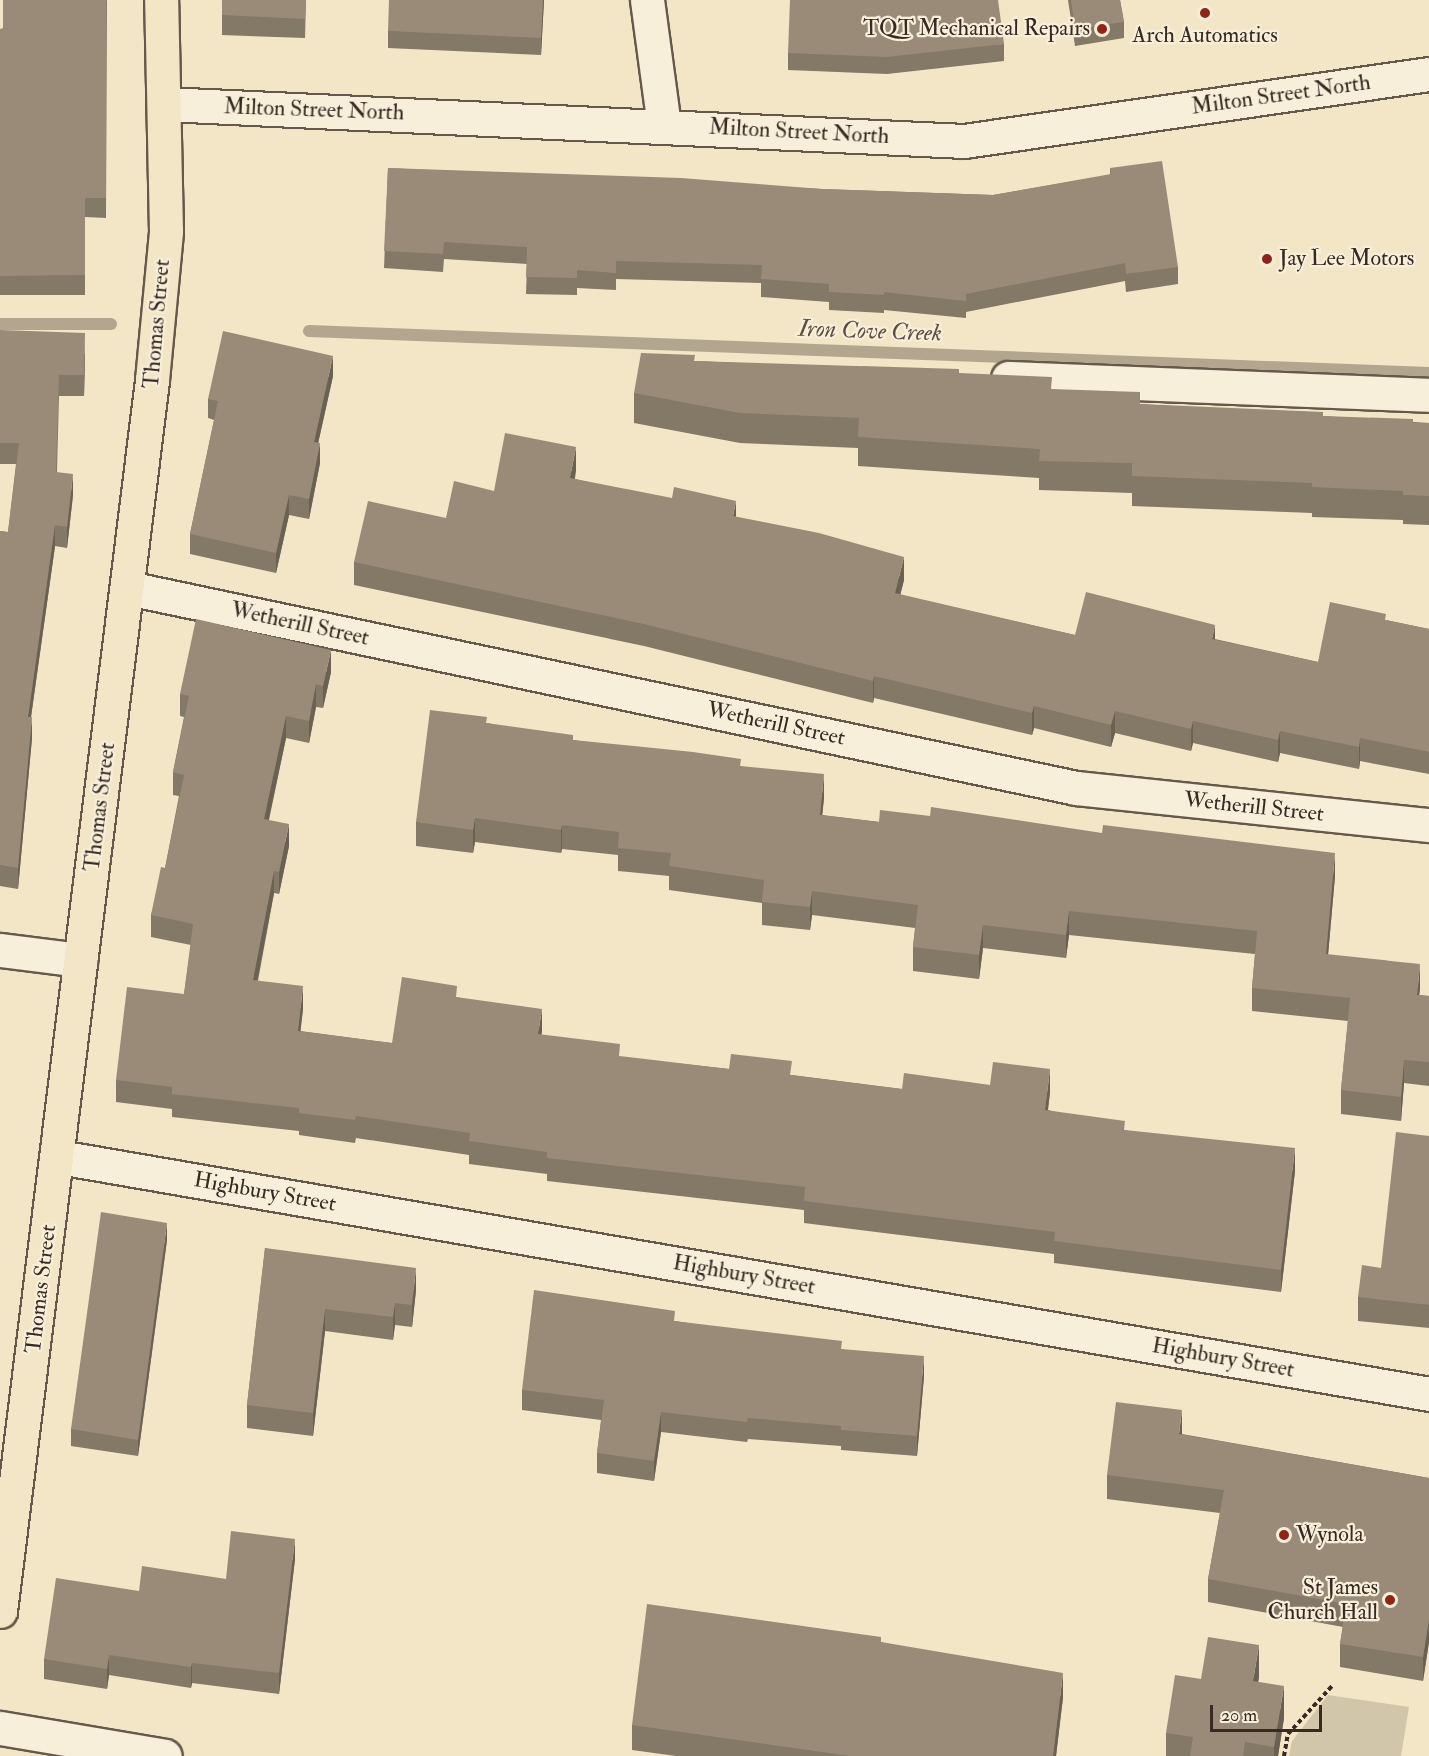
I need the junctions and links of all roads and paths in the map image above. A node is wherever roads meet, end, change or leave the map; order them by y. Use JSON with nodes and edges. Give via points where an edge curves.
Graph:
{"nodes":[{"id":1,"x":161,"y":0,"type":"edge"},
{"id":2,"x":647,"y":0,"type":"edge"},
{"id":3,"x":1429,"y":74,"type":"edge"},
{"id":4,"x":165,"y":104,"type":"junction"},
{"id":5,"x":664,"y":125,"type":"junction"},
{"id":6,"x":977,"y":377,"type":"edge"},
{"id":7,"x":1429,"y":395,"type":"edge"},
{"id":8,"x":128,"y":588,"type":"junction"},
{"id":9,"x":1429,"y":825,"type":"edge"},
{"id":10,"x":0,"y":950,"type":"edge"},
{"id":11,"x":80,"y":960,"type":"junction"},
{"id":12,"x":58,"y":1157,"type":"junction"},
{"id":13,"x":1429,"y":1394,"type":"edge"},
{"id":14,"x":0,"y":1611,"type":"edge"},
{"id":15,"x":1332,"y":1686,"type":"dead end"},
{"id":16,"x":0,"y":1728,"type":"edge"},
{"id":17,"x":165,"y":1756,"type":"edge"},
{"id":18,"x":1284,"y":1756,"type":"edge"}],
"edges":[{"from":1,"to":4,"type":"main road","name":"Thomas Street"},
{"from":2,"to":5,"type":"street"},
{"from":3,"to":5,"type":"street","name":"Milton Street North","via":[[964,141]]},
{"from":4,"to":5,"type":"street","name":"Milton Street North"},
{"from":4,"to":8,"type":"main road","name":"Thomas Street","via":[[166,231]]},
{"from":6,"to":7,"type":"street"},
{"from":8,"to":9,"type":"street","name":"Wetherill Street","via":[[1076,788]]},
{"from":8,"to":11,"type":"main road","name":"Thomas Street"},
{"from":10,"to":11,"type":"street"},
{"from":11,"to":12,"type":"main road","name":"Thomas Street"},
{"from":12,"to":13,"type":"street","name":"Highbury Street"},
{"from":12,"to":14,"type":"main road","name":"Thomas Street"},
{"from":15,"to":18,"type":"path","via":[[1288,1734]]},
{"from":16,"to":17,"type":"street"}]}
